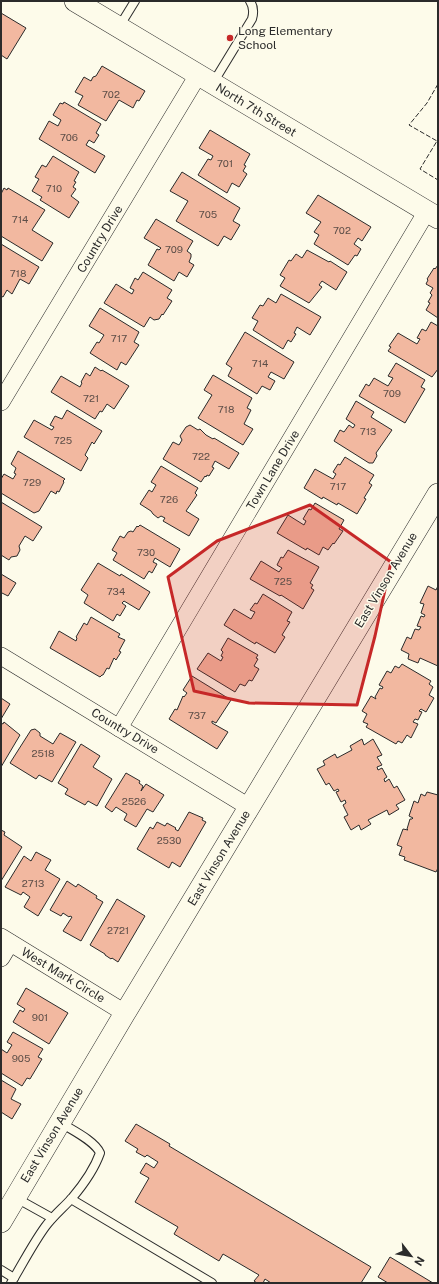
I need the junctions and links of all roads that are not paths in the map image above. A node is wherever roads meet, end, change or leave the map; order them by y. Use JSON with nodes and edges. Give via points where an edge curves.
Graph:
{"nodes":[{"id":1,"x":75,"y":1,"type":"edge"},
{"id":2,"x":135,"y":1,"type":"edge"},
{"id":3,"x":250,"y":1,"type":"edge"},
{"id":4,"x":119,"y":27,"type":"junction"},
{"id":5,"x":205,"y":79,"type":"junction"},
{"id":6,"x":432,"y":215,"type":"edge"},
{"id":7,"x":1,"y":402,"type":"edge"},
{"id":8,"x":438,"y":494,"type":"edge"},
{"id":9,"x":1,"y":656,"type":"edge"},
{"id":10,"x":119,"y":728,"type":"junction"},
{"id":11,"x":249,"y":807,"type":"junction"},
{"id":12,"x":5,"y":940,"type":"edge"},
{"id":13,"x":1,"y":958,"type":"edge"},
{"id":14,"x":125,"y":1013,"type":"junction"},
{"id":15,"x":60,"y":1122,"type":"junction"},
{"id":16,"x":15,"y":1197,"type":"junction"},
{"id":17,"x":71,"y":1198,"type":"junction"},
{"id":18,"x":52,"y":1218,"type":"junction"},
{"id":19,"x":1,"y":1222,"type":"edge"},
{"id":20,"x":1,"y":1270,"type":"edge"},
{"id":21,"x":13,"y":1280,"type":"edge"},
{"id":22,"x":212,"y":1283,"type":"edge"}],
"edges":[{"from":1,"to":4,"type":"street","name":"North 7th Street"},
{"from":2,"to":4,"type":"lane"},
{"from":3,"to":5,"type":"lane","via":[[254,13],[252,19]]},
{"from":4,"to":5,"type":"street","name":"North 7th Street"},
{"from":5,"to":6,"type":"street","name":"North 7th Street"},
{"from":5,"to":7,"type":"street","name":"Country Drive"},
{"from":6,"to":10,"type":"street","name":"Town Lane Drive"},
{"from":8,"to":11,"type":"street","name":"East Vinson Avenue"},
{"from":9,"to":10,"type":"street","name":"Country Drive"},
{"from":10,"to":11,"type":"street","name":"Country Drive"},
{"from":11,"to":14,"type":"street","name":"East Vinson Avenue"},
{"from":12,"to":13,"type":"street"},
{"from":12,"to":14,"type":"street","name":"West Mark Circle"},
{"from":14,"to":15,"type":"street","name":"East Vinson Avenue"},
{"from":15,"to":16,"type":"street","name":"East Vinson Avenue"},
{"from":15,"to":17,"type":"lane","via":[[92,1143],[100,1154],[86,1180]]},
{"from":16,"to":18,"type":"lane"},
{"from":16,"to":19,"type":"street","name":"East Vinson Avenue"},
{"from":17,"to":18,"type":"lane"},
{"from":17,"to":22,"type":"lane"},
{"from":18,"to":21,"type":"lane"},
{"from":20,"to":21,"type":"lane"}]}
